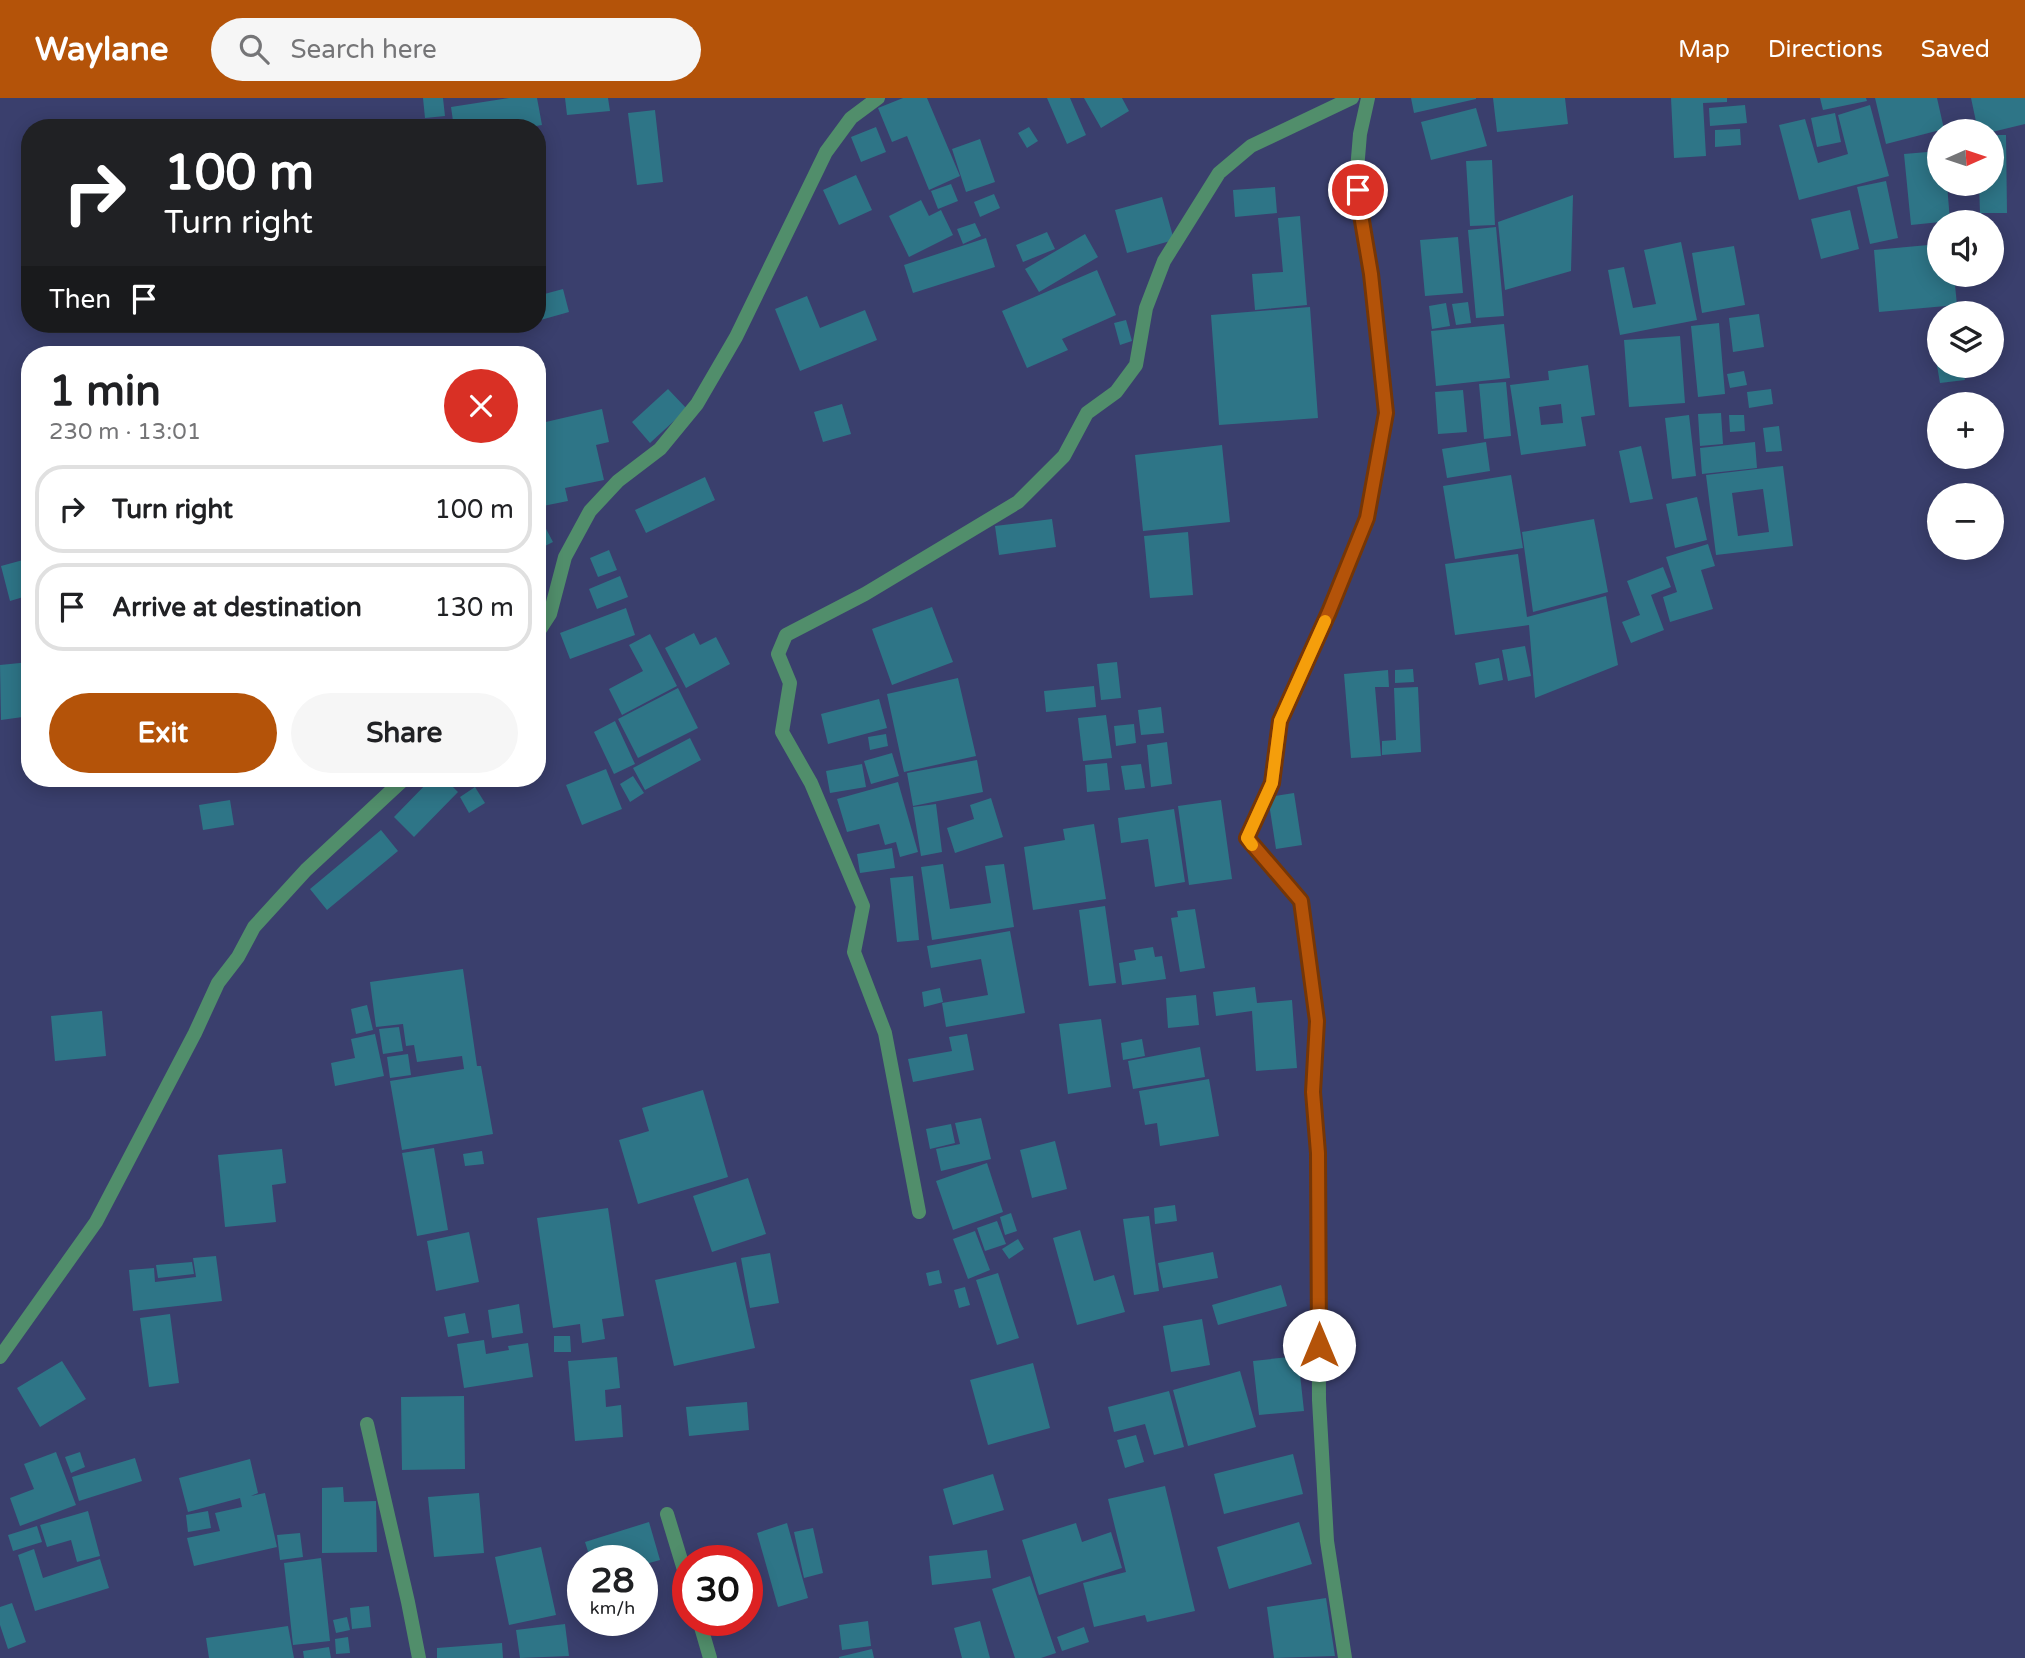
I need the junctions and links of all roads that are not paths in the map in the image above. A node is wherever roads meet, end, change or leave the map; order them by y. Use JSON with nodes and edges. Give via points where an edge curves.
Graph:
{"nodes":[{"id":1,"x":878,"y":98,"type":"edge"},
{"id":2,"x":1352,"y":98,"type":"edge"},
{"id":3,"x":1368,"y":98,"type":"edge"},
{"id":4,"x":546,"y":620,"type":"edge"},
{"id":5,"x":395,"y":787,"type":"edge"},
{"id":6,"x":919,"y":1212,"type":"dead end"},
{"id":7,"x":0,"y":1357,"type":"edge"},
{"id":8,"x":367,"y":1424,"type":"dead end"},
{"id":9,"x":667,"y":1514,"type":"dead end"},
{"id":10,"x":676,"y":1545,"type":"edge"},
{"id":11,"x":704,"y":1636,"type":"edge"},
{"id":12,"x":419,"y":1658,"type":"edge"},
{"id":13,"x":710,"y":1658,"type":"edge"},
{"id":14,"x":1345,"y":1658,"type":"edge"}],
"edges":[{"from":1,"to":4,"type":"street","via":[[851,118],[826,152],[736,337],[697,404],[660,449],[618,481],[590,512],[565,557]]},
{"from":2,"to":6,"type":"street","via":[[1251,146],[1219,173],[1164,261],[1146,308],[1136,365],[1116,392],[1087,413],[1064,456],[1018,502],[866,594],[786,635],[778,654],[790,683],[782,732],[811,783],[863,905],[854,952],[885,1034]]},
{"from":3,"to":14,"type":"street","via":[[1357,170],[1386,413],[1367,518],[1280,721],[1272,783],[1247,838],[1301,901],[1317,1021],[1313,1092],[1318,1153],[1319,1400],[1327,1541]]},
{"from":5,"to":7,"type":"street","via":[[306,870],[254,928],[218,983],[96,1222]]},
{"from":8,"to":12,"type":"street"},
{"from":9,"to":10,"type":"street"},
{"from":11,"to":13,"type":"street"}]}
